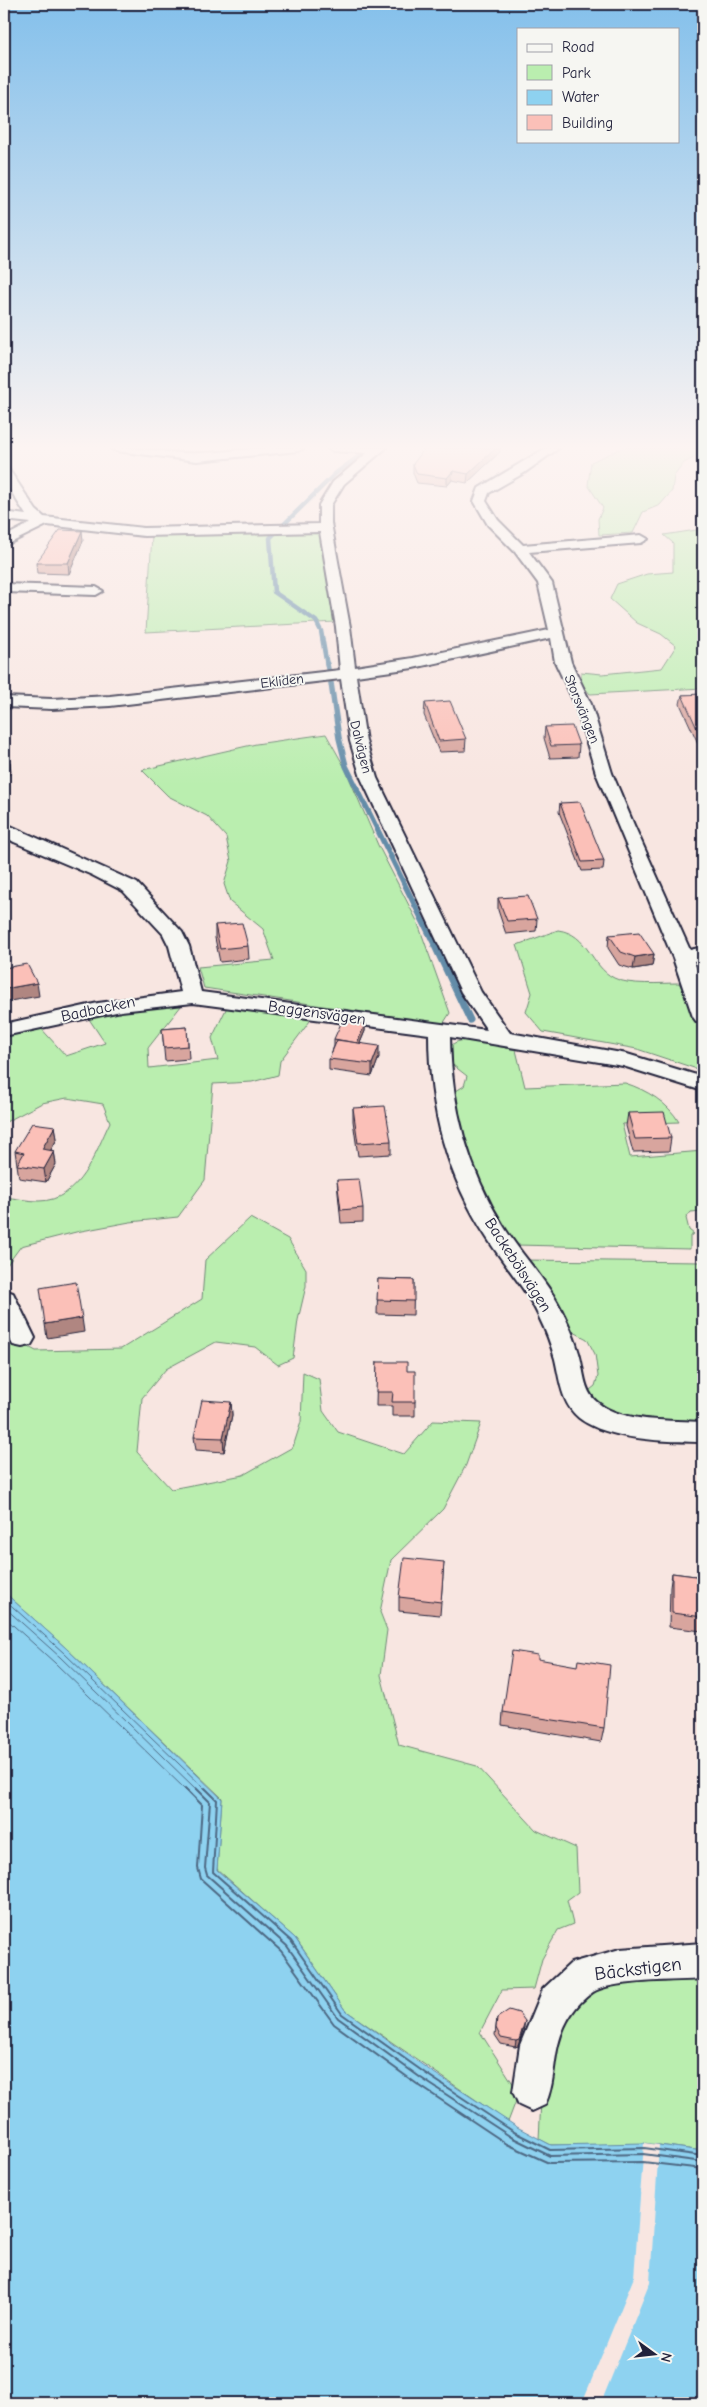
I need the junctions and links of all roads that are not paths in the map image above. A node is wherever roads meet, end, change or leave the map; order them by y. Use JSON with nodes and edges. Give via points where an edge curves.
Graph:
{"nodes":[{"id":1,"x":332,"y":560,"type":"edge"},
{"id":2,"x":528,"y":560,"type":"edge"},
{"id":3,"x":4,"y":588,"type":"edge"},
{"id":4,"x":96,"y":591,"type":"dead end"},
{"id":5,"x":556,"y":633,"type":"junction"},
{"id":6,"x":348,"y":674,"type":"junction"},
{"id":7,"x":4,"y":702,"type":"edge"},
{"id":8,"x":4,"y":828,"type":"edge"},
{"id":9,"x":703,"y":953,"type":"edge"},
{"id":10,"x":683,"y":958,"type":"junction"},
{"id":11,"x":193,"y":997,"type":"junction"},
{"id":12,"x":703,"y":1017,"type":"edge"},
{"id":13,"x":4,"y":1030,"type":"edge"},
{"id":14,"x":439,"y":1031,"type":"junction"},
{"id":15,"x":503,"y":1038,"type":"junction"},
{"id":16,"x":703,"y":1084,"type":"edge"},
{"id":17,"x":4,"y":1299,"type":"edge"},
{"id":18,"x":22,"y":1338,"type":"dead end"},
{"id":19,"x":703,"y":1432,"type":"edge"},
{"id":20,"x":703,"y":1962,"type":"edge"},
{"id":21,"x":532,"y":2092,"type":"dead end"}],
"edges":[{"from":1,"to":6,"type":"street","name":"Dalvägen"},
{"from":2,"to":5,"type":"street","name":"Storsvängen","via":[[545,583]]},
{"from":3,"to":4,"type":"street"},
{"from":5,"to":6,"type":"street","name":"Ekliden"},
{"from":5,"to":10,"type":"street","name":"Storsvängen","via":[[563,662],[583,704],[604,773]]},
{"from":6,"to":7,"type":"street","name":"Ekliden","via":[[110,701]]},
{"from":6,"to":15,"type":"street","name":"Dalvägen","via":[[358,741],[369,778],[471,992]]},
{"from":8,"to":11,"type":"street","via":[[130,887],[172,932]]},
{"from":9,"to":10,"type":"street"},
{"from":10,"to":12,"type":"street","name":"Storsvängen"},
{"from":11,"to":13,"type":"street","name":"Badbacken","via":[[107,1005]]},
{"from":11,"to":14,"type":"street","name":"Baggensvägen"},
{"from":14,"to":15,"type":"street","name":"Baggensvägen"},
{"from":14,"to":19,"type":"street","name":"Backebölsvägen","via":[[439,1057],[450,1136],[467,1180],[495,1232],[546,1303],[568,1360],[575,1396],[591,1413],[630,1425]]},
{"from":15,"to":16,"type":"street","name":"Baggensvägen","via":[[626,1060]]},
{"from":17,"to":18,"type":"street"},
{"from":20,"to":21,"type":"street","name":"Bäckstigen","via":[[620,1967],[584,1976],[556,2002],[539,2045]]}]}
